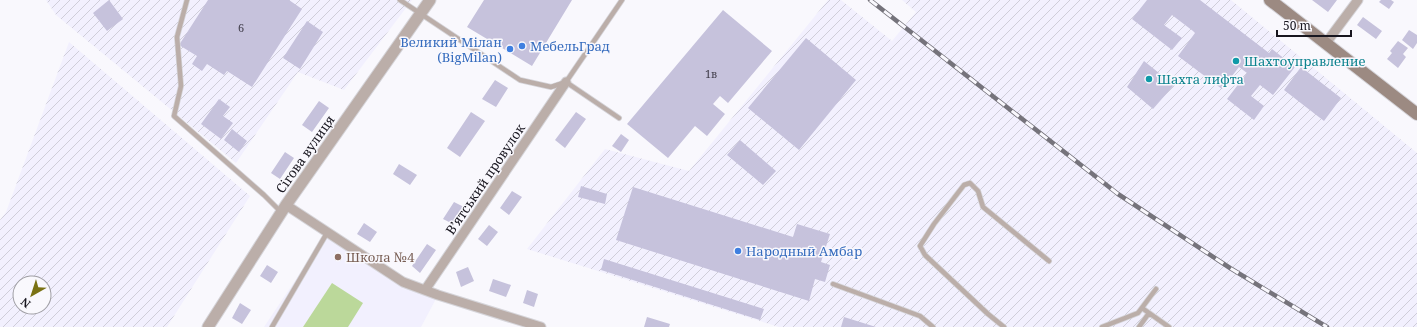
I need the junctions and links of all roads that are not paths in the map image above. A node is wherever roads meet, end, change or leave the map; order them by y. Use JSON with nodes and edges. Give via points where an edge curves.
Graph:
{"nodes":[{"id":1,"x":187,"y":0,"type":"edge"},
{"id":2,"x":400,"y":0,"type":"edge"},
{"id":3,"x":430,"y":0,"type":"edge"},
{"id":4,"x":622,"y":0,"type":"edge"},
{"id":5,"x":1270,"y":0,"type":"edge"},
{"id":6,"x":1358,"y":0,"type":"edge"},
{"id":7,"x":420,"y":15,"type":"junction"},
{"id":8,"x":1326,"y":43,"type":"junction"},
{"id":9,"x":566,"y":82,"type":"junction"},
{"id":10,"x":1417,"y":114,"type":"edge"},
{"id":11,"x":619,"y":118,"type":"dead end"},
{"id":12,"x":283,"y":208,"type":"junction"},
{"id":13,"x":327,"y":233,"type":"junction"},
{"id":14,"x":1049,"y":261,"type":"dead end"},
{"id":15,"x":833,"y":284,"type":"dead end"},
{"id":16,"x":1156,"y":289,"type":"dead end"},
{"id":17,"x":425,"y":290,"type":"junction"},
{"id":18,"x":1142,"y":308,"type":"junction"},
{"id":19,"x":1149,"y":313,"type":"junction"},
{"id":20,"x":208,"y":327,"type":"edge"},
{"id":21,"x":272,"y":327,"type":"edge"},
{"id":22,"x":541,"y":327,"type":"edge"},
{"id":23,"x":933,"y":327,"type":"edge"},
{"id":24,"x":1004,"y":327,"type":"edge"},
{"id":25,"x":1102,"y":327,"type":"edge"},
{"id":26,"x":1139,"y":327,"type":"edge"},
{"id":27,"x":1169,"y":327,"type":"edge"}],
"edges":[{"from":1,"to":12,"type":"lane","via":[[177,37],[181,86],[174,116],[264,195]]},
{"from":2,"to":7,"type":"lane"},
{"from":3,"to":7,"type":"street","name":"Сігова вулиця"},
{"from":4,"to":9,"type":"lane"},
{"from":5,"to":8,"type":"main road"},
{"from":6,"to":8,"type":"street"},
{"from":7,"to":9,"type":"lane","via":[[520,80],[551,87]]},
{"from":7,"to":12,"type":"street","name":"Сігова вулиця"},
{"from":8,"to":10,"type":"main road"},
{"from":9,"to":11,"type":"lane"},
{"from":9,"to":17,"type":"street","name":"В’ятський провулок"},
{"from":12,"to":13,"type":"street"},
{"from":12,"to":20,"type":"street","name":"Сігова вулиця"},
{"from":13,"to":17,"type":"street","via":[[403,282]]},
{"from":13,"to":21,"type":"lane"},
{"from":14,"to":24,"type":"lane","via":[[983,207],[978,191],[970,184],[964,185],[934,224],[920,246],[925,255]]},
{"from":15,"to":23,"type":"lane","via":[[920,316]]},
{"from":16,"to":18,"type":"lane"},
{"from":17,"to":22,"type":"street"},
{"from":18,"to":19,"type":"lane"},
{"from":18,"to":25,"type":"lane","via":[[1138,314]]},
{"from":19,"to":26,"type":"lane"},
{"from":19,"to":27,"type":"lane"}]}
